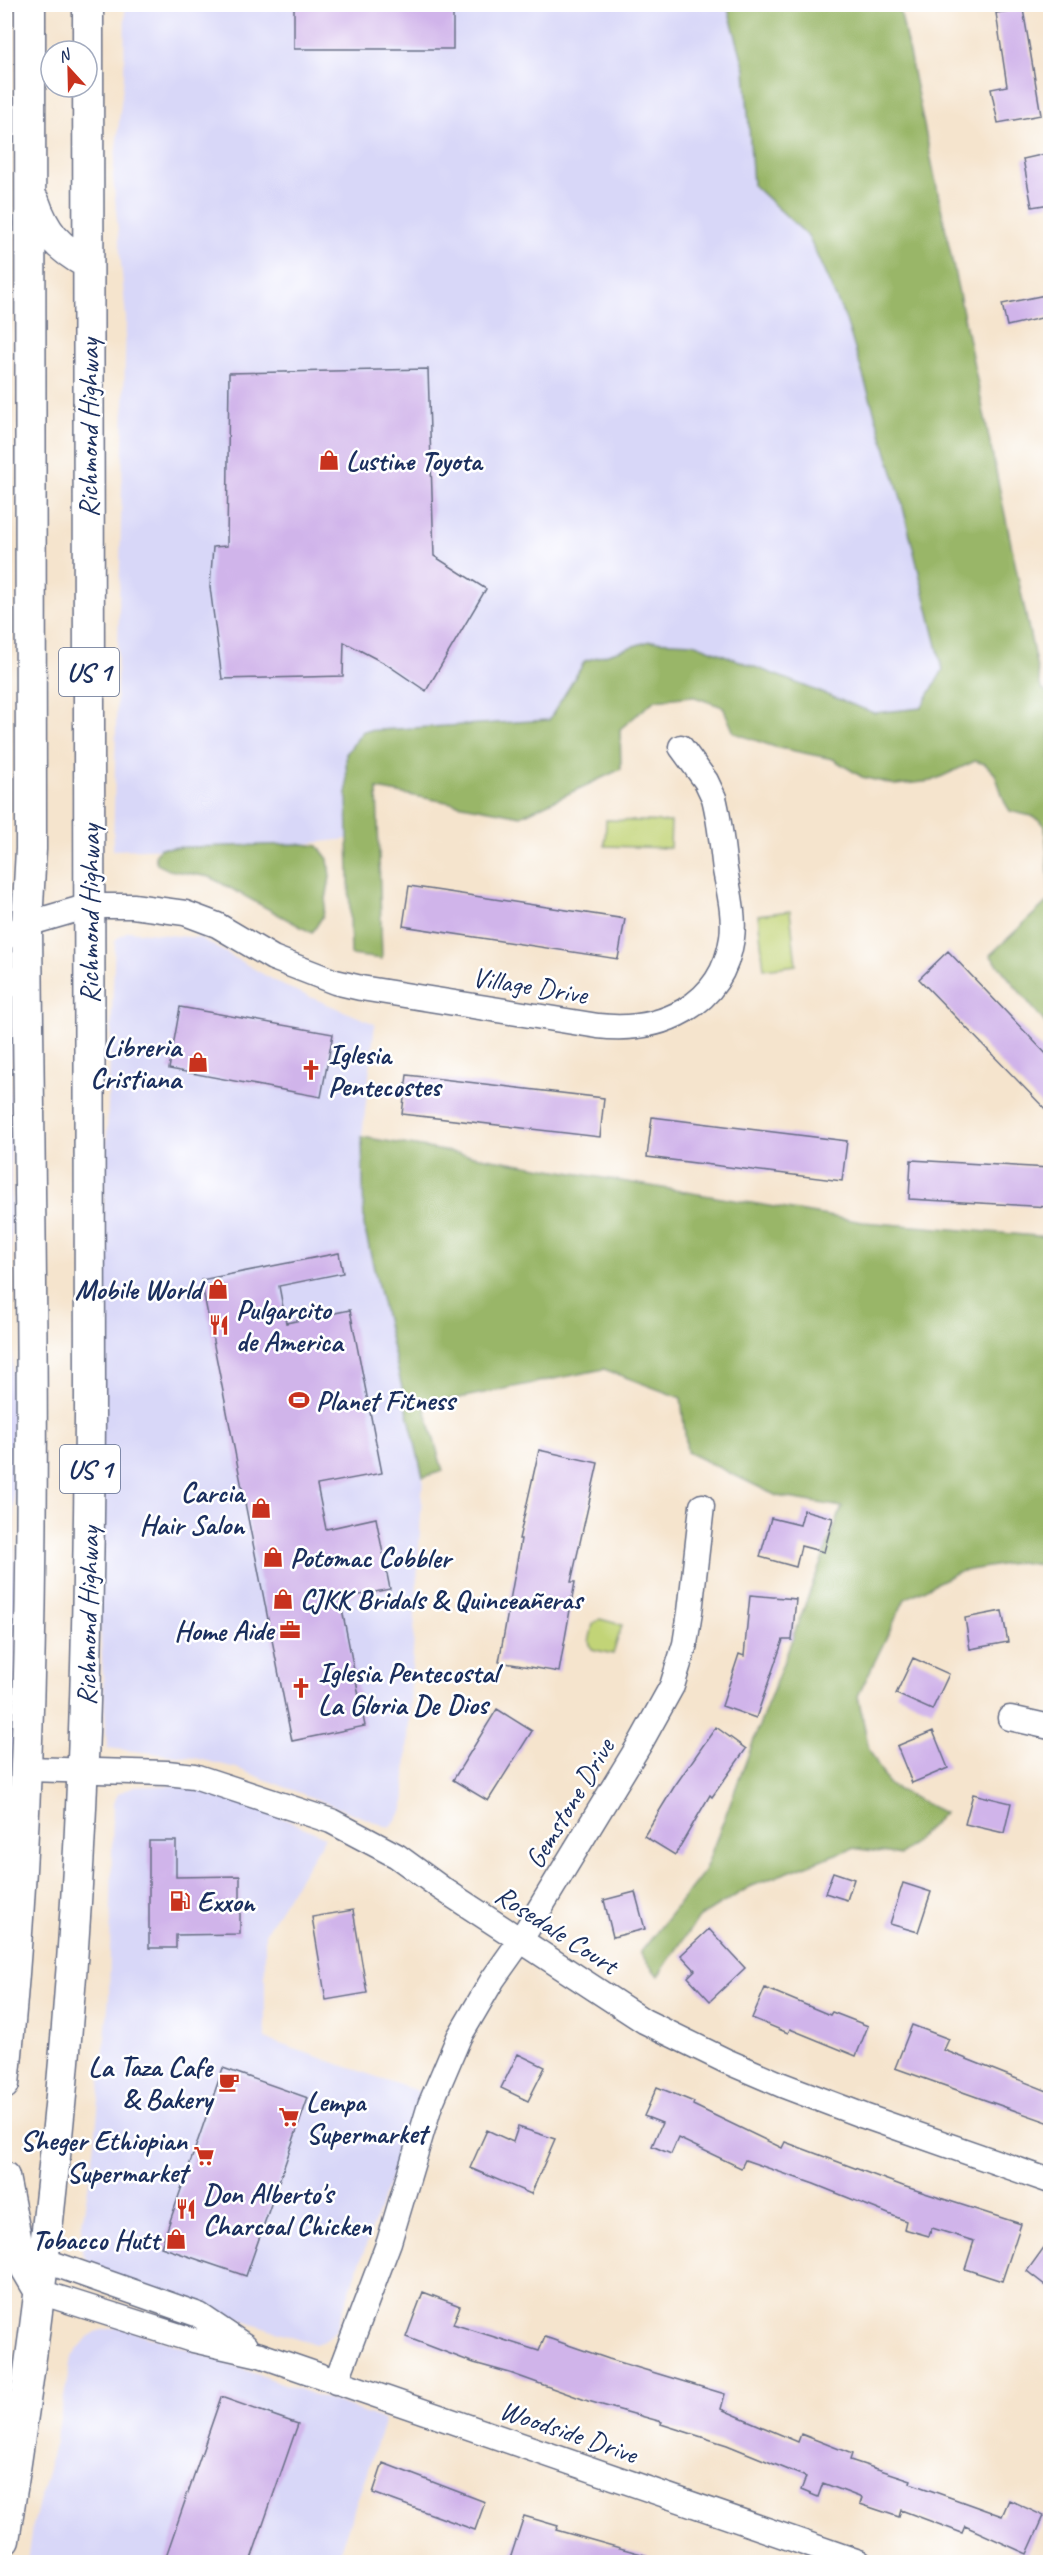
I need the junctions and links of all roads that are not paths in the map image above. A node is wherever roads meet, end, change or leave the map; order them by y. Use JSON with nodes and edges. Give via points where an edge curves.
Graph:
{"nodes":[{"id":1,"x":30,"y":4,"type":"edge"},
{"id":2,"x":88,"y":4,"type":"edge"},
{"id":3,"x":30,"y":189,"type":"junction"},
{"id":4,"x":88,"y":264,"type":"junction"},
{"id":5,"x":681,"y":747,"type":"dead end"},
{"id":6,"x":89,"y":906,"type":"junction"},
{"id":7,"x":16,"y":931,"type":"edge"},
{"id":8,"x":702,"y":1506,"type":"dead end"},
{"id":9,"x":1010,"y":1718,"type":"dead end"},
{"id":10,"x":1050,"y":1727,"type":"edge"},
{"id":11,"x":27,"y":1769,"type":"junction"},
{"id":12,"x":83,"y":1771,"type":"junction"},
{"id":13,"x":520,"y":1941,"type":"junction"},
{"id":14,"x":4,"y":2084,"type":"edge"},
{"id":15,"x":4,"y":2177,"type":"edge"},
{"id":16,"x":1050,"y":2181,"type":"edge"},
{"id":17,"x":44,"y":2260,"type":"junction"},
{"id":18,"x":40,"y":2292,"type":"junction"},
{"id":19,"x":260,"y":2355,"type":"junction"},
{"id":20,"x":336,"y":2382,"type":"junction"},
{"id":21,"x":4,"y":2540,"type":"edge"},
{"id":22,"x":859,"y":2562,"type":"edge"}],
"edges":[{"from":1,"to":3,"type":"main road","name":"Richmond Highway","number":"US 1"},
{"from":2,"to":4,"type":"main road","name":"Richmond Highway","number":"US 1"},
{"from":3,"to":4,"type":"main road","via":[[50,236],[66,252]]},
{"from":3,"to":7,"type":"main road","name":"Richmond Highway","number":"US 1","via":[[31,849]]},
{"from":4,"to":6,"type":"main road","name":"Richmond Highway","number":"US 1"},
{"from":5,"to":6,"type":"street","name":"Village Drive","via":[[714,798],[732,936],[723,969],[712,985],[689,1007],[657,1023],[635,1028],[598,1026],[361,988],[322,978],[273,958],[217,925],[185,913],[133,906]]},
{"from":6,"to":7,"type":"street","name":"Village Drive"},
{"from":6,"to":12,"type":"main road","name":"Richmond Highway","number":"US 1","via":[[90,1414]]},
{"from":7,"to":11,"type":"main road","name":"Richmond Highway","number":"US 1","via":[[31,1579]]},
{"from":8,"to":13,"type":"street","name":"Gemstone Drive","via":[[685,1644],[672,1686]]},
{"from":9,"to":10,"type":"street"},
{"from":11,"to":12,"type":"street","name":"Rosedale Court"},
{"from":11,"to":14,"type":"main road","name":"Richmond Highway","number":"US 1"},
{"from":12,"to":13,"type":"street","name":"Rosedale Court","via":[[194,1776],[331,1821],[397,1856]]},
{"from":12,"to":17,"type":"main road","name":"Richmond Highway","number":"US 1","via":[[68,2019]]},
{"from":13,"to":16,"type":"street","name":"Rosedale Court","via":[[644,2021],[726,2061],[864,2116]]},
{"from":13,"to":20,"type":"street","name":"Gemstone Drive","via":[[473,2011],[444,2071],[389,2242]]},
{"from":15,"to":18,"type":"main road","via":[[20,2258]]},
{"from":17,"to":18,"type":"main road","name":"Richmond Highway","number":"US 1"},
{"from":17,"to":19,"type":"street","name":"Woodside Drive","via":[[199,2316]]},
{"from":18,"to":19,"type":"street","name":"Woodside Drive","via":[[189,2339]]},
{"from":18,"to":21,"type":"main road","name":"Richmond Highway","number":"US 1"},
{"from":19,"to":20,"type":"street","name":"Woodside Drive"},
{"from":20,"to":22,"type":"street","name":"Woodside Drive"}]}
